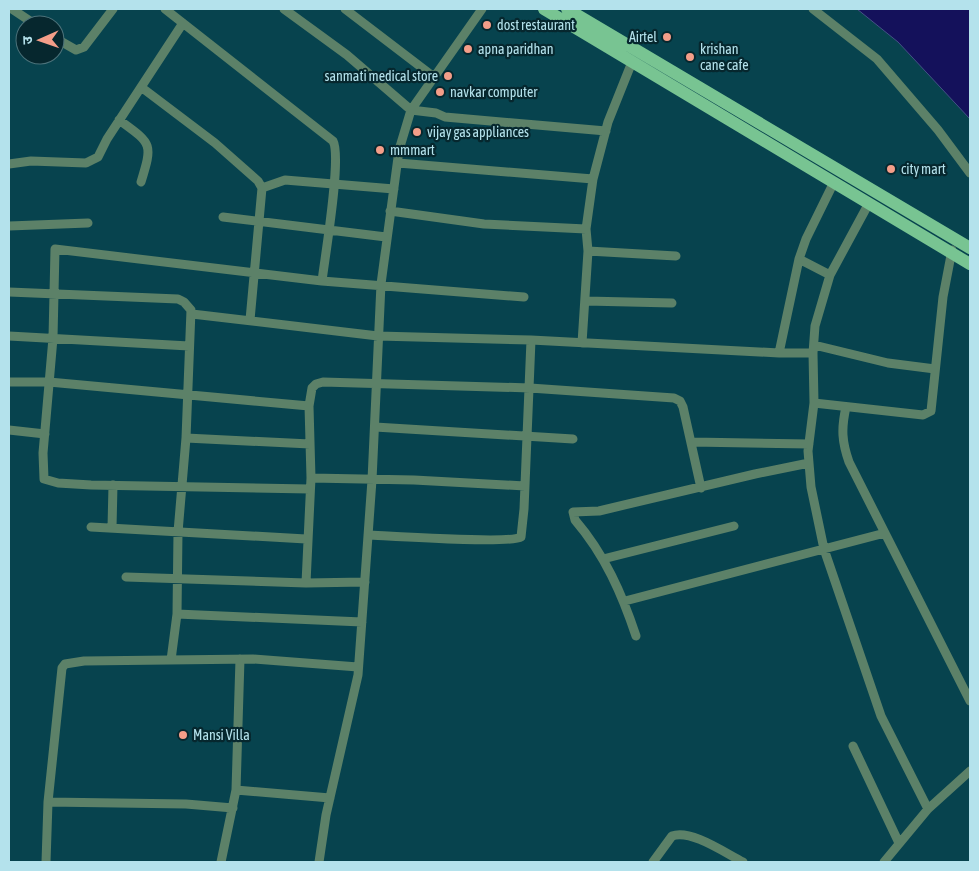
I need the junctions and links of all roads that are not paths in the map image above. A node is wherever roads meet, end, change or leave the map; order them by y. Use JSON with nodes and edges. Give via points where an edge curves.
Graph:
{"nodes":[{"id":1,"x":112,"y":9,"type":"edge"},
{"id":2,"x":165,"y":9,"type":"edge"},
{"id":3,"x":284,"y":9,"type":"edge"},
{"id":4,"x":345,"y":9,"type":"edge"},
{"id":5,"x":482,"y":9,"type":"edge"},
{"id":6,"x":544,"y":9,"type":"edge"},
{"id":7,"x":567,"y":9,"type":"edge"},
{"id":8,"x":814,"y":9,"type":"edge"},
{"id":9,"x":183,"y":24,"type":"junction"},
{"id":10,"x":65,"y":44,"type":"edge"},
{"id":11,"x":632,"y":62,"type":"junction"},
{"id":12,"x":434,"y":77,"type":"junction"},
{"id":13,"x":141,"y":87,"type":"junction"},
{"id":14,"x":411,"y":110,"type":"junction"},
{"id":15,"x":120,"y":120,"type":"junction"},
{"id":16,"x":606,"y":131,"type":"junction"},
{"id":17,"x":398,"y":162,"type":"junction"},
{"id":18,"x":9,"y":164,"type":"edge"},
{"id":19,"x":970,"y":173,"type":"edge"},
{"id":20,"x":593,"y":179,"type":"junction"},
{"id":21,"x":141,"y":182,"type":"dead end"},
{"id":22,"x":834,"y":182,"type":"junction"},
{"id":23,"x":335,"y":183,"type":"junction"},
{"id":24,"x":262,"y":188,"type":"junction"},
{"id":25,"x":394,"y":188,"type":"junction"},
{"id":26,"x":869,"y":203,"type":"junction"},
{"id":27,"x":390,"y":211,"type":"junction"},
{"id":28,"x":223,"y":218,"type":"dead end"},
{"id":29,"x":260,"y":221,"type":"junction"},
{"id":30,"x":88,"y":223,"type":"dead end"},
{"id":31,"x":9,"y":226,"type":"edge"},
{"id":32,"x":328,"y":229,"type":"junction"},
{"id":33,"x":586,"y":229,"type":"junction"},
{"id":34,"x":386,"y":237,"type":"junction"},
{"id":35,"x":954,"y":238,"type":"junction"},
{"id":36,"x":970,"y":248,"type":"edge"},
{"id":37,"x":588,"y":251,"type":"junction"},
{"id":38,"x":951,"y":253,"type":"junction"},
{"id":39,"x":676,"y":256,"type":"dead end"},
{"id":40,"x":799,"y":259,"type":"junction"},
{"id":41,"x":970,"y":264,"type":"edge"},
{"id":42,"x":256,"y":272,"type":"junction"},
{"id":43,"x":830,"y":275,"type":"junction"},
{"id":44,"x":322,"y":281,"type":"junction"},
{"id":45,"x":381,"y":284,"type":"junction"},
{"id":46,"x":9,"y":292,"type":"edge"},
{"id":47,"x":55,"y":293,"type":"junction"},
{"id":48,"x":524,"y":297,"type":"dead end"},
{"id":49,"x":586,"y":301,"type":"junction"},
{"id":50,"x":672,"y":304,"type":"dead end"},
{"id":51,"x":192,"y":314,"type":"junction"},
{"id":52,"x":250,"y":320,"type":"junction"},
{"id":53,"x":9,"y":336,"type":"edge"},
{"id":54,"x":378,"y":336,"type":"junction"},
{"id":55,"x":53,"y":338,"type":"junction"},
{"id":56,"x":531,"y":340,"type":"junction"},
{"id":57,"x":582,"y":342,"type":"junction"},
{"id":58,"x":189,"y":346,"type":"junction"},
{"id":59,"x":813,"y":349,"type":"junction"},
{"id":60,"x":779,"y":354,"type":"junction"},
{"id":61,"x":935,"y":369,"type":"junction"},
{"id":62,"x":9,"y":382,"type":"edge"},
{"id":63,"x":49,"y":382,"type":"junction"},
{"id":64,"x":376,"y":385,"type":"junction"},
{"id":65,"x":530,"y":388,"type":"junction"},
{"id":66,"x":188,"y":396,"type":"junction"},
{"id":67,"x":814,"y":403,"type":"junction"},
{"id":68,"x":309,"y":406,"type":"junction"},
{"id":69,"x":846,"y":407,"type":"junction"},
{"id":70,"x":374,"y":427,"type":"junction"},
{"id":71,"x":9,"y":430,"type":"edge"},
{"id":72,"x":45,"y":434,"type":"junction"},
{"id":73,"x":528,"y":437,"type":"junction"},
{"id":74,"x":186,"y":438,"type":"junction"},
{"id":75,"x":572,"y":439,"type":"dead end"},
{"id":76,"x":692,"y":442,"type":"junction"},
{"id":77,"x":310,"y":444,"type":"junction"},
{"id":78,"x":808,"y":444,"type":"junction"},
{"id":79,"x":809,"y":463,"type":"junction"},
{"id":80,"x":310,"y":478,"type":"junction"},
{"id":81,"x":372,"y":480,"type":"junction"},
{"id":82,"x":114,"y":485,"type":"junction"},
{"id":83,"x":183,"y":486,"type":"junction"},
{"id":84,"x":525,"y":486,"type":"junction"},
{"id":85,"x":701,"y":488,"type":"junction"},
{"id":86,"x":310,"y":489,"type":"junction"},
{"id":87,"x":734,"y":526,"type":"dead end"},
{"id":88,"x":91,"y":527,"type":"dead end"},
{"id":89,"x":112,"y":528,"type":"junction"},
{"id":90,"x":178,"y":532,"type":"junction"},
{"id":91,"x":885,"y":533,"type":"junction"},
{"id":92,"x":368,"y":535,"type":"junction"},
{"id":93,"x":306,"y":539,"type":"junction"},
{"id":94,"x":824,"y":549,"type":"junction"},
{"id":95,"x":603,"y":559,"type":"junction"},
{"id":96,"x":126,"y":577,"type":"dead end"},
{"id":97,"x":178,"y":580,"type":"junction"},
{"id":98,"x":365,"y":582,"type":"junction"},
{"id":99,"x":306,"y":584,"type":"junction"},
{"id":100,"x":625,"y":601,"type":"junction"},
{"id":101,"x":177,"y":614,"type":"junction"},
{"id":102,"x":362,"y":622,"type":"junction"},
{"id":103,"x":636,"y":636,"type":"dead end"},
{"id":104,"x":240,"y":659,"type":"junction"},
{"id":105,"x":171,"y":660,"type":"junction"},
{"id":106,"x":358,"y":667,"type":"junction"},
{"id":107,"x":970,"y":701,"type":"edge"},
{"id":108,"x":853,"y":746,"type":"dead end"},
{"id":109,"x":970,"y":771,"type":"edge"},
{"id":110,"x":236,"y":790,"type":"junction"},
{"id":111,"x":330,"y":798,"type":"junction"},
{"id":112,"x":48,"y":802,"type":"junction"},
{"id":113,"x":232,"y":808,"type":"junction"},
{"id":114,"x":928,"y":809,"type":"junction"},
{"id":115,"x":899,"y":844,"type":"junction"},
{"id":116,"x":46,"y":862,"type":"edge"},
{"id":117,"x":221,"y":862,"type":"edge"},
{"id":118,"x":319,"y":862,"type":"edge"},
{"id":119,"x":653,"y":862,"type":"edge"},
{"id":120,"x":743,"y":862,"type":"edge"},
{"id":121,"x":884,"y":862,"type":"edge"}],
"edges":[{"from":1,"to":10,"type":"street","via":[[84,46],[76,50]]},
{"from":2,"to":9,"type":"street"},
{"from":3,"to":14,"type":"street","via":[[347,55]]},
{"from":4,"to":12,"type":"street"},
{"from":5,"to":12,"type":"street"},
{"from":6,"to":11,"type":"main road"},
{"from":7,"to":35,"type":"main road"},
{"from":8,"to":19,"type":"street","via":[[877,59],[919,106]]},
{"from":9,"to":13,"type":"street"},
{"from":9,"to":23,"type":"street","via":[[333,140],[336,147]]},
{"from":11,"to":16,"type":"street"},
{"from":11,"to":22,"type":"main road"},
{"from":12,"to":14,"type":"street"},
{"from":13,"to":15,"type":"street"},
{"from":13,"to":24,"type":"street","via":[[215,143]]},
{"from":14,"to":16,"type":"street","via":[[446,117]]},
{"from":14,"to":17,"type":"street"},
{"from":15,"to":18,"type":"street","via":[[98,157],[86,163],[31,161]]},
{"from":15,"to":21,"type":"street","via":[[145,139],[150,150]]},
{"from":16,"to":20,"type":"street"},
{"from":17,"to":20,"type":"street"},
{"from":17,"to":25,"type":"street"},
{"from":20,"to":33,"type":"street"},
{"from":22,"to":26,"type":"main road"},
{"from":22,"to":40,"type":"street"},
{"from":23,"to":24,"type":"street","via":[[285,180]]},
{"from":23,"to":25,"type":"street"},
{"from":23,"to":32,"type":"street"},
{"from":24,"to":29,"type":"street"},
{"from":25,"to":27,"type":"street"},
{"from":26,"to":38,"type":"main road"},
{"from":26,"to":43,"type":"street"},
{"from":27,"to":33,"type":"street","via":[[484,224]]},
{"from":27,"to":34,"type":"street"},
{"from":28,"to":29,"type":"street"},
{"from":29,"to":32,"type":"street"},
{"from":29,"to":42,"type":"street"},
{"from":30,"to":31,"type":"street"},
{"from":32,"to":34,"type":"street"},
{"from":32,"to":44,"type":"street"},
{"from":33,"to":37,"type":"street"},
{"from":34,"to":45,"type":"street"},
{"from":35,"to":36,"type":"main road"},
{"from":35,"to":38,"type":"street"},
{"from":37,"to":39,"type":"street"},
{"from":37,"to":49,"type":"street"},
{"from":38,"to":41,"type":"main road"},
{"from":38,"to":61,"type":"street"},
{"from":40,"to":43,"type":"street"},
{"from":40,"to":60,"type":"street"},
{"from":42,"to":44,"type":"street"},
{"from":42,"to":47,"type":"street","via":[[56,250]]},
{"from":42,"to":52,"type":"street"},
{"from":43,"to":59,"type":"street","via":[[815,326]]},
{"from":44,"to":45,"type":"street"},
{"from":45,"to":48,"type":"street"},
{"from":45,"to":54,"type":"street"},
{"from":46,"to":47,"type":"street"},
{"from":47,"to":51,"type":"street","via":[[178,299],[188,306]]},
{"from":47,"to":55,"type":"street"},
{"from":49,"to":50,"type":"street"},
{"from":49,"to":57,"type":"street"},
{"from":51,"to":52,"type":"street"},
{"from":51,"to":58,"type":"street"},
{"from":52,"to":54,"type":"street"},
{"from":53,"to":55,"type":"street"},
{"from":54,"to":56,"type":"street"},
{"from":54,"to":64,"type":"street"},
{"from":55,"to":58,"type":"street"},
{"from":55,"to":63,"type":"street"},
{"from":56,"to":57,"type":"street"},
{"from":56,"to":65,"type":"street"},
{"from":57,"to":60,"type":"street"},
{"from":58,"to":66,"type":"street"},
{"from":59,"to":60,"type":"street"},
{"from":59,"to":61,"type":"street"},
{"from":59,"to":67,"type":"street"},
{"from":61,"to":69,"type":"street","via":[[933,404],[928,414]]},
{"from":62,"to":63,"type":"street"},
{"from":63,"to":66,"type":"street"},
{"from":63,"to":72,"type":"street"},
{"from":64,"to":65,"type":"street"},
{"from":64,"to":68,"type":"street","via":[[316,384],[312,388]]},
{"from":64,"to":70,"type":"street"},
{"from":65,"to":73,"type":"street"},
{"from":65,"to":76,"type":"street","via":[[674,398],[683,406]]},
{"from":66,"to":68,"type":"street"},
{"from":66,"to":74,"type":"street"},
{"from":67,"to":69,"type":"street"},
{"from":67,"to":78,"type":"street"},
{"from":68,"to":77,"type":"street"},
{"from":69,"to":91,"type":"street","via":[[841,428],[842,442]]},
{"from":70,"to":73,"type":"street"},
{"from":70,"to":81,"type":"street"},
{"from":71,"to":72,"type":"street"},
{"from":72,"to":82,"type":"street","via":[[42,472],[46,481]]},
{"from":73,"to":75,"type":"street"},
{"from":73,"to":84,"type":"street"},
{"from":74,"to":77,"type":"street"},
{"from":74,"to":83,"type":"street"},
{"from":76,"to":78,"type":"street"},
{"from":76,"to":85,"type":"street"},
{"from":77,"to":80,"type":"street"},
{"from":78,"to":79,"type":"street"},
{"from":79,"to":85,"type":"street"},
{"from":79,"to":94,"type":"street"},
{"from":80,"to":81,"type":"street"},
{"from":80,"to":86,"type":"street"},
{"from":81,"to":84,"type":"street"},
{"from":81,"to":92,"type":"street"},
{"from":82,"to":83,"type":"street"},
{"from":82,"to":89,"type":"street"},
{"from":83,"to":86,"type":"street"},
{"from":83,"to":90,"type":"street"},
{"from":84,"to":92,"type":"street","via":[[523,529],[517,539]]},
{"from":85,"to":95,"type":"street","via":[[599,511],[573,512],[575,520]]},
{"from":86,"to":93,"type":"street"},
{"from":87,"to":95,"type":"street"},
{"from":88,"to":89,"type":"street"},
{"from":89,"to":90,"type":"street"},
{"from":90,"to":93,"type":"street"},
{"from":90,"to":97,"type":"street"},
{"from":91,"to":94,"type":"street"},
{"from":91,"to":107,"type":"street"},
{"from":92,"to":98,"type":"street"},
{"from":93,"to":99,"type":"street"},
{"from":94,"to":100,"type":"street"},
{"from":94,"to":114,"type":"street","via":[[881,716]]},
{"from":95,"to":100,"type":"street"},
{"from":96,"to":97,"type":"street"},
{"from":97,"to":99,"type":"street"},
{"from":97,"to":101,"type":"street"},
{"from":98,"to":99,"type":"street"},
{"from":98,"to":102,"type":"street"},
{"from":100,"to":103,"type":"street"},
{"from":101,"to":102,"type":"street"},
{"from":101,"to":105,"type":"street"},
{"from":102,"to":106,"type":"street"},
{"from":104,"to":105,"type":"street"},
{"from":104,"to":106,"type":"street","via":[[282,659]]},
{"from":104,"to":110,"type":"street"},
{"from":105,"to":112,"type":"street","via":[[65,664]]},
{"from":106,"to":111,"type":"street"},
{"from":108,"to":115,"type":"street"},
{"from":109,"to":114,"type":"street"},
{"from":110,"to":111,"type":"street"},
{"from":110,"to":113,"type":"street"},
{"from":111,"to":118,"type":"street"},
{"from":112,"to":113,"type":"street"},
{"from":112,"to":116,"type":"street"},
{"from":113,"to":117,"type":"street"},
{"from":114,"to":115,"type":"street"},
{"from":115,"to":121,"type":"street"},
{"from":119,"to":120,"type":"street","via":[[672,836],[682,834]]}]}
